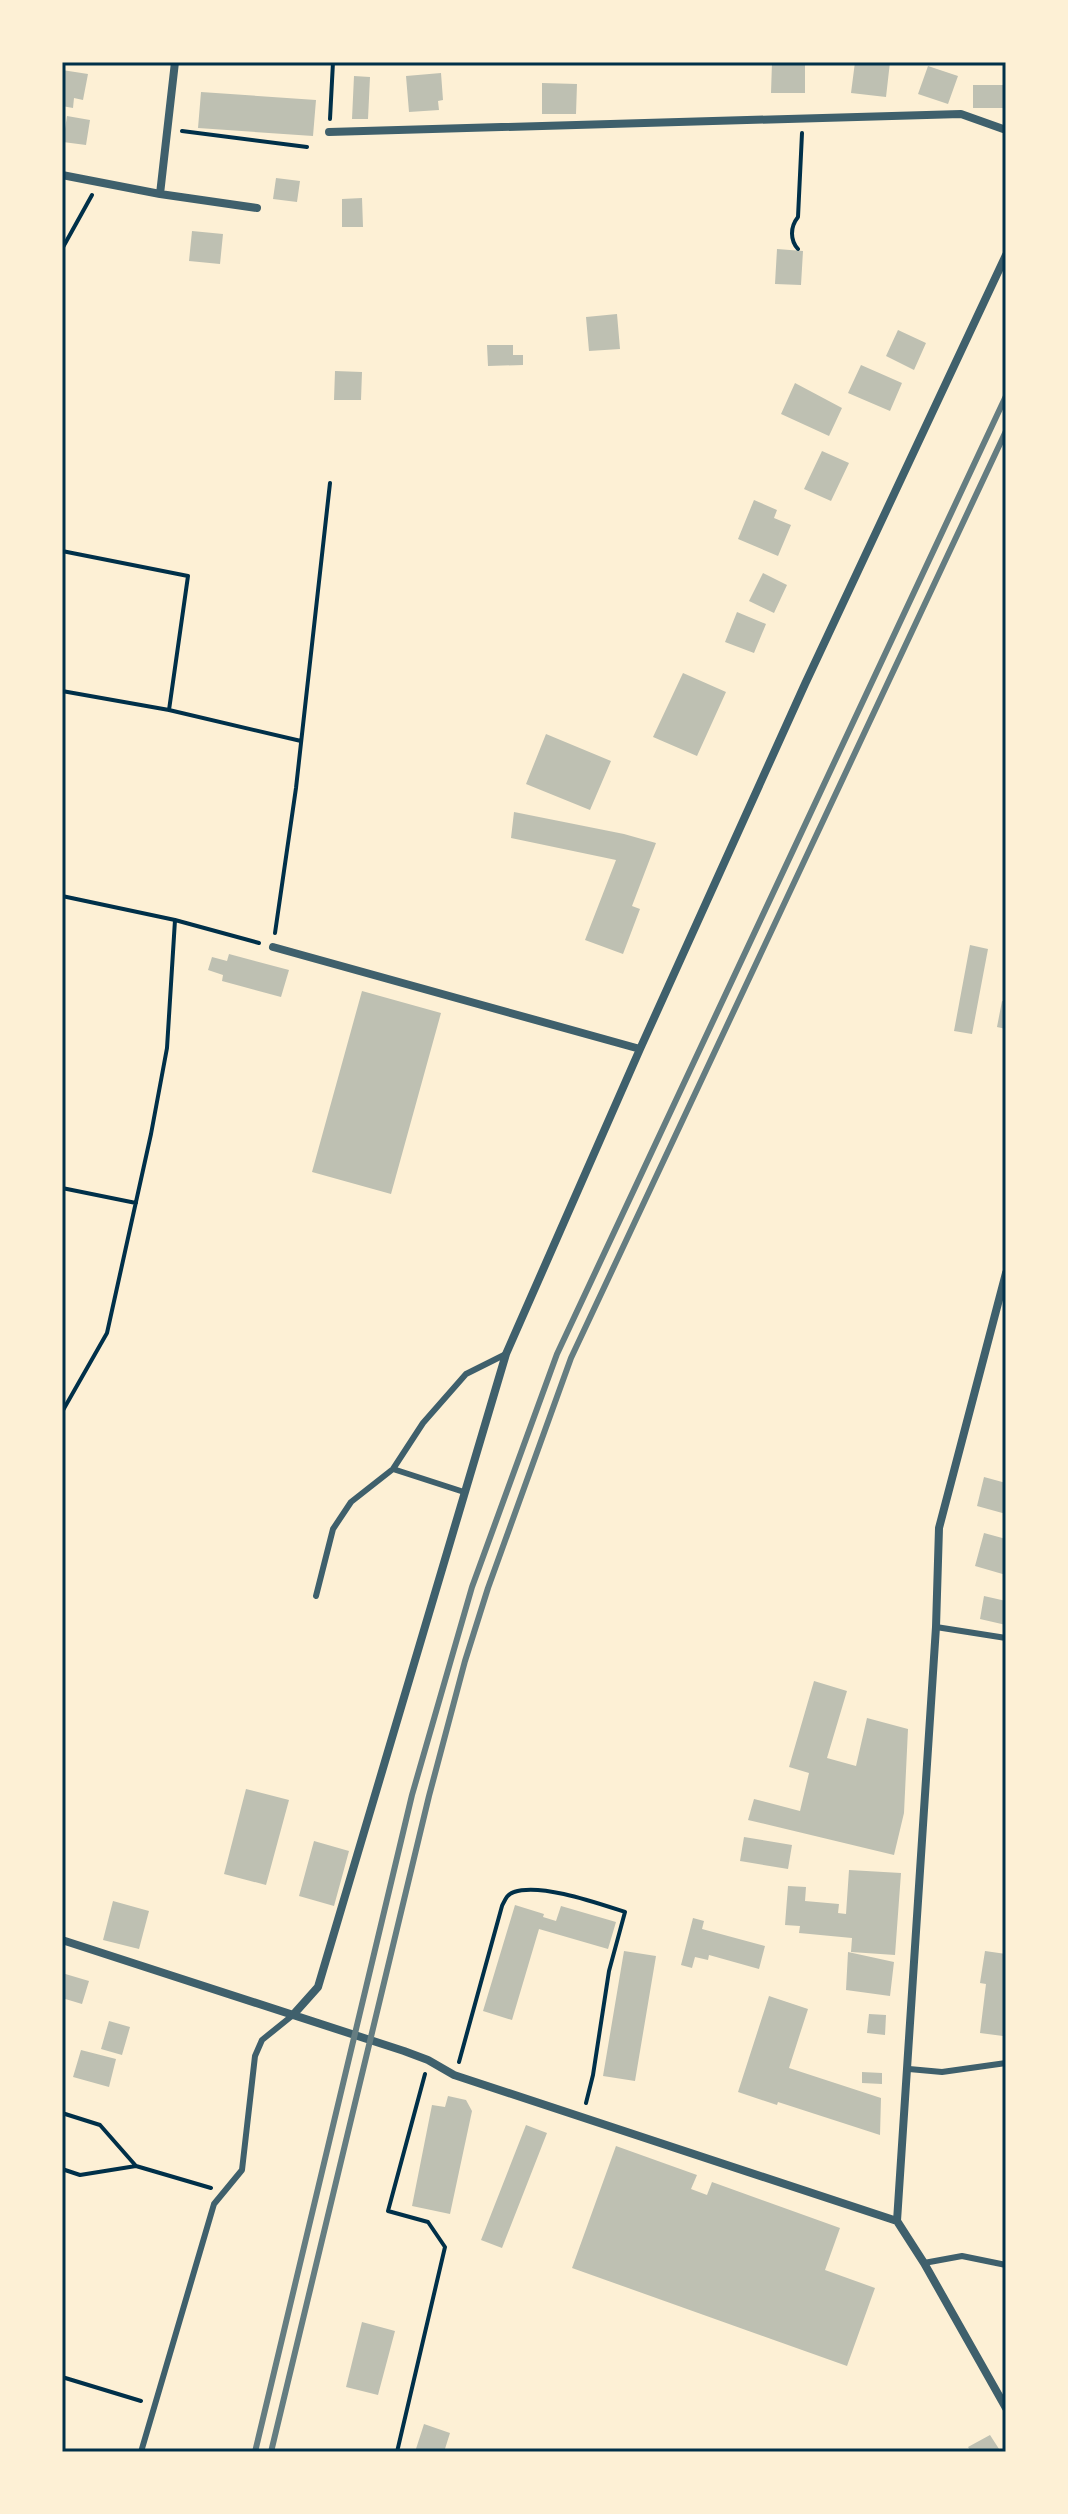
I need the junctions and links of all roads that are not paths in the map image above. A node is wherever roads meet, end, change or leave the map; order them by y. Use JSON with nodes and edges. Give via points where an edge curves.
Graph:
{"nodes":[{"id":1,"x":175,"y":62,"type":"edge"},
{"id":2,"x":1006,"y":130,"type":"edge"},
{"id":3,"x":329,"y":132,"type":"road end"},
{"id":4,"x":62,"y":175,"type":"edge"},
{"id":5,"x":160,"y":194,"type":"junction"},
{"id":6,"x":257,"y":208,"type":"dead end"},
{"id":7,"x":1006,"y":255,"type":"edge"},
{"id":8,"x":273,"y":947,"type":"road end"},
{"id":9,"x":640,"y":1049,"type":"junction"},
{"id":10,"x":1006,"y":1273,"type":"edge"},
{"id":11,"x":1001,"y":1310,"type":"edge"},
{"id":12,"x":506,"y":1354,"type":"junction"},
{"id":13,"x":393,"y":1469,"type":"junction"},
{"id":14,"x":464,"y":1492,"type":"junction"},
{"id":15,"x":316,"y":1596,"type":"dead end"},
{"id":16,"x":936,"y":1627,"type":"junction"},
{"id":17,"x":1006,"y":1638,"type":"edge"},
{"id":18,"x":62,"y":1940,"type":"edge"},
{"id":19,"x":293,"y":2015,"type":"junction"},
{"id":20,"x":1006,"y":2063,"type":"edge"},
{"id":21,"x":909,"y":2069,"type":"junction"},
{"id":22,"x":897,"y":2221,"type":"junction"},
{"id":23,"x":924,"y":2263,"type":"junction"},
{"id":24,"x":1006,"y":2265,"type":"edge"},
{"id":25,"x":1006,"y":2408,"type":"edge"},
{"id":26,"x":141,"y":2452,"type":"edge"}],
"edges":[{"from":1,"to":5,"type":"street"},
{"from":2,"to":3,"type":"street","via":[[961,114]]},
{"from":4,"to":5,"type":"street"},
{"from":5,"to":6,"type":"street"},
{"from":7,"to":9,"type":"street"},
{"from":8,"to":9,"type":"street"},
{"from":9,"to":12,"type":"street"},
{"from":10,"to":11,"type":"street"},
{"from":11,"to":16,"type":"street","via":[[939,1528]]},
{"from":12,"to":13,"type":"lane","via":[[466,1374],[423,1423]]},
{"from":12,"to":14,"type":"street"},
{"from":13,"to":14,"type":"lane"},
{"from":13,"to":15,"type":"lane","via":[[351,1502],[333,1529]]},
{"from":14,"to":19,"type":"street","via":[[318,1987]]},
{"from":16,"to":17,"type":"lane"},
{"from":16,"to":21,"type":"street"},
{"from":18,"to":19,"type":"street"},
{"from":19,"to":22,"type":"street","via":[[428,2060],[454,2075]]},
{"from":19,"to":26,"type":"lane","via":[[262,2040],[255,2056],[242,2170],[214,2204]]},
{"from":20,"to":21,"type":"lane","via":[[942,2072]]},
{"from":21,"to":22,"type":"street"},
{"from":22,"to":23,"type":"street"},
{"from":23,"to":24,"type":"lane","via":[[962,2256]]},
{"from":23,"to":25,"type":"street"}]}
